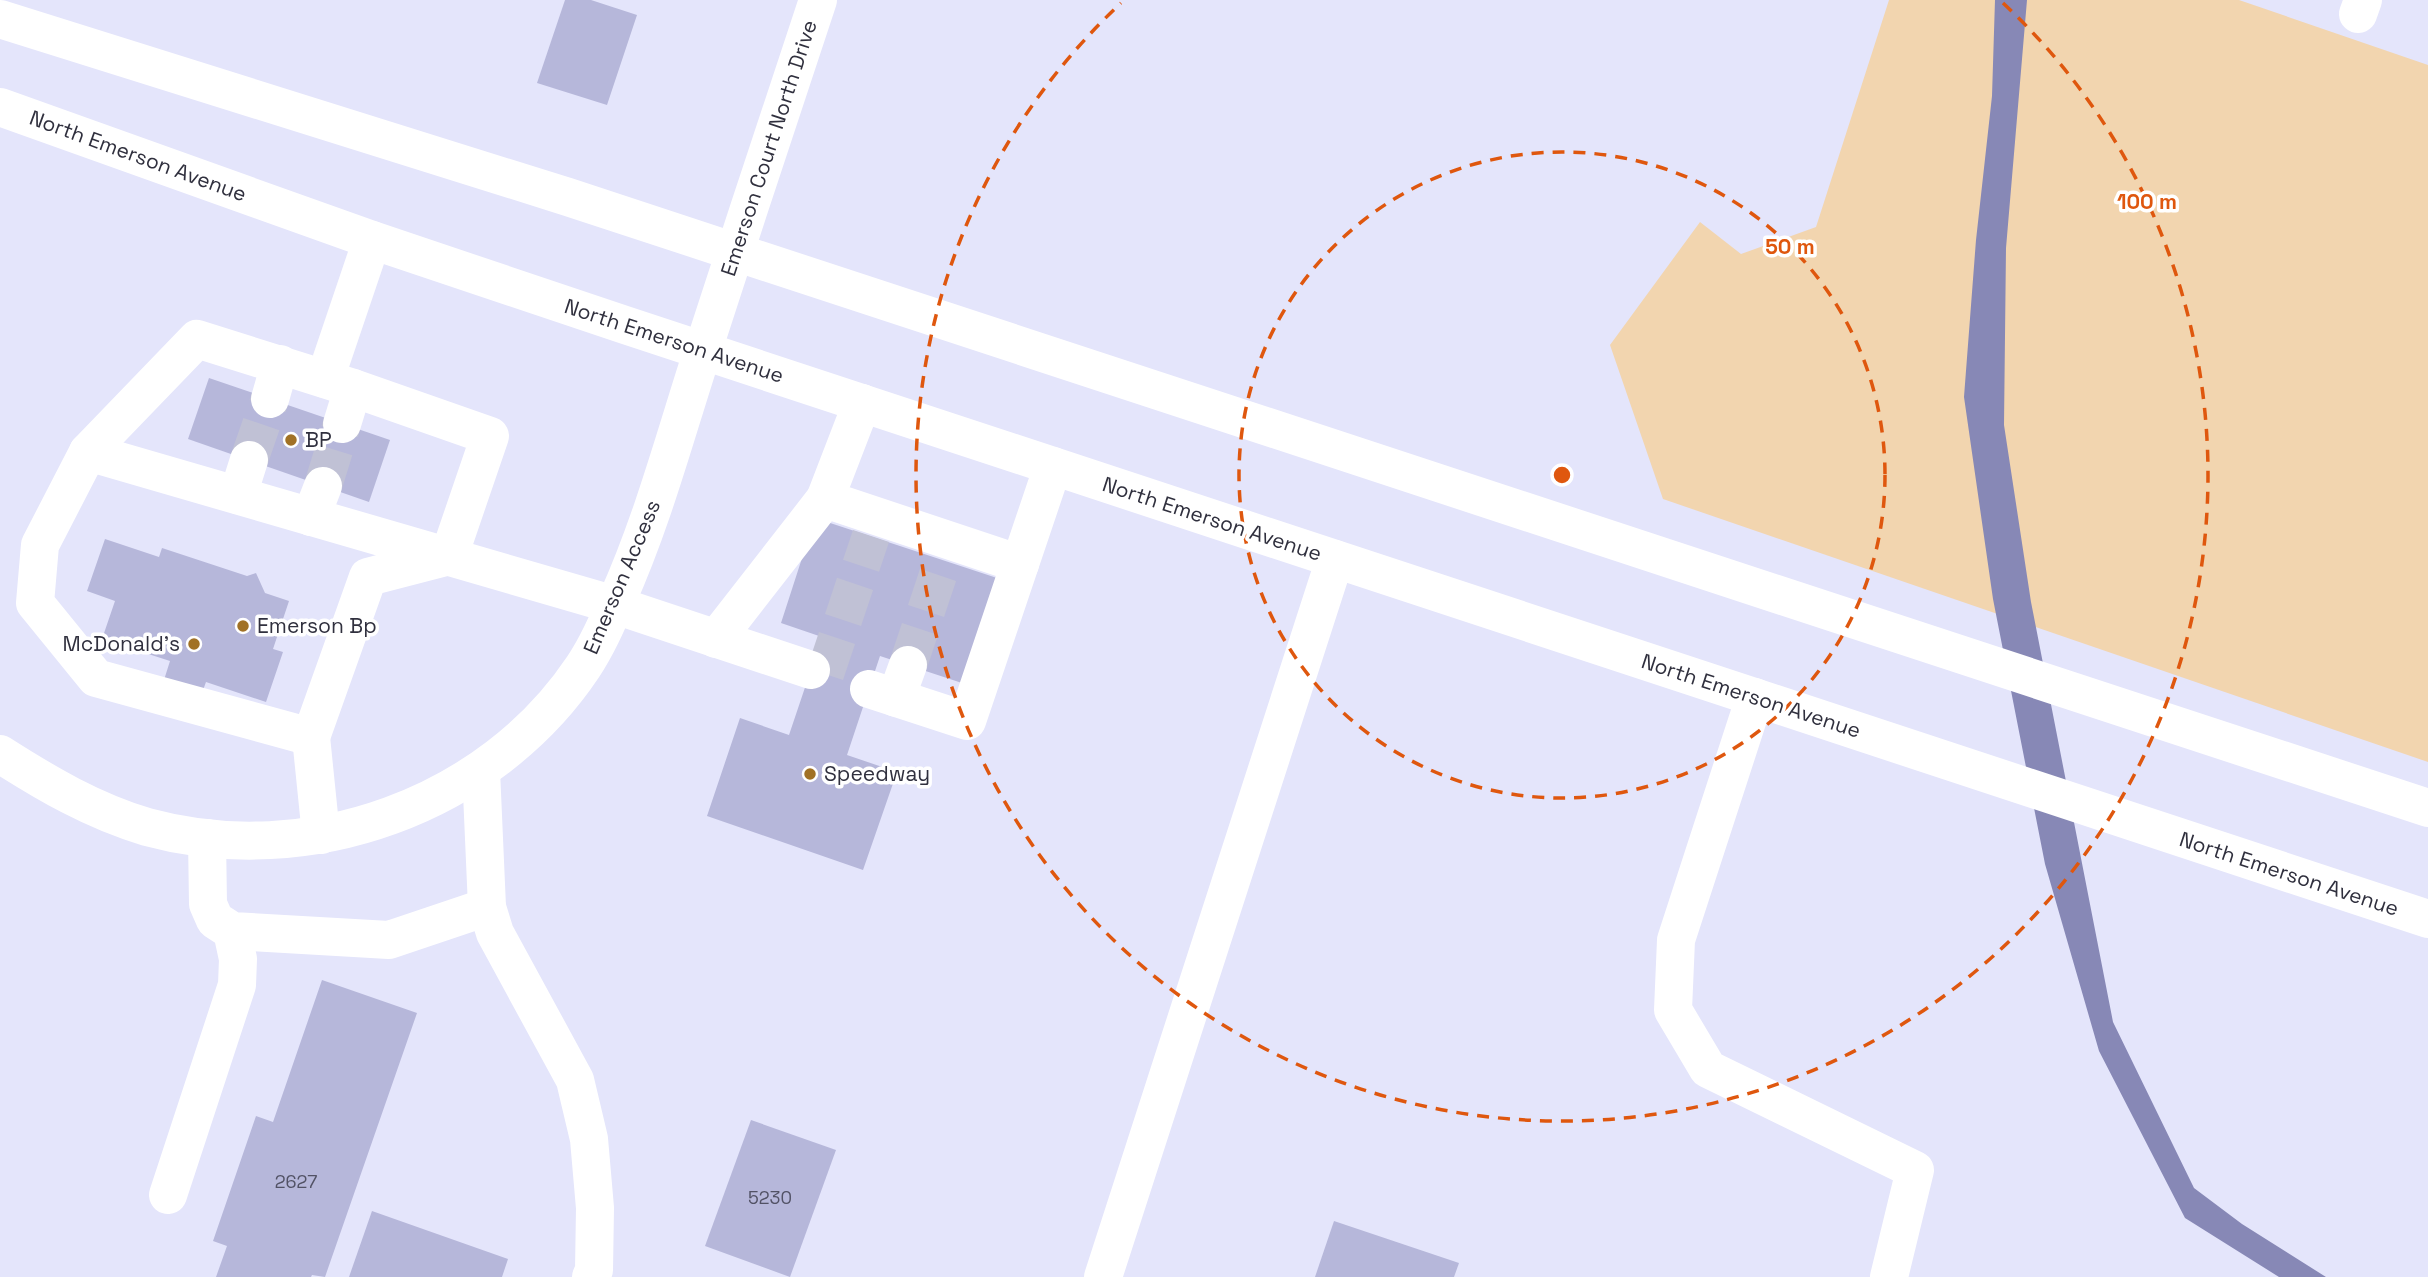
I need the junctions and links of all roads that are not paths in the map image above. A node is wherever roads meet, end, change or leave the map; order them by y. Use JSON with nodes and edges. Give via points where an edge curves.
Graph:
{"nodes":[{"id":1,"x":818,"y":0,"type":"edge"},
{"id":2,"x":0,"y":19,"type":"edge"},
{"id":3,"x":0,"y":107,"type":"edge"},
{"id":4,"x":372,"y":240,"type":"junction"},
{"id":5,"x":734,"y":253,"type":"junction"},
{"id":6,"x":722,"y":297,"type":"joint"},
{"id":7,"x":702,"y":351,"type":"junction"},
{"id":8,"x":339,"y":383,"type":"junction"},
{"id":9,"x":862,"y":403,"type":"junction"},
{"id":10,"x":342,"y":424,"type":"tunnel mouth"},
{"id":11,"x":88,"y":452,"type":"junction"},
{"id":12,"x":1053,"y":466,"type":"junction"},
{"id":13,"x":825,"y":499,"type":"junction"},
{"id":14,"x":449,"y":556,"type":"junction"},
{"id":15,"x":1335,"y":559,"type":"junction"},
{"id":16,"x":1020,"y":564,"type":"junction"},
{"id":17,"x":615,"y":605,"type":"junction"},
{"id":18,"x":716,"y":639,"type":"junction"},
{"id":19,"x":811,"y":670,"type":"dead end"},
{"id":20,"x":891,"y":684,"type":"dead end"},
{"id":21,"x":1755,"y":697,"type":"junction"},
{"id":22,"x":311,"y":737,"type":"junction"},
{"id":23,"x":0,"y":754,"type":"edge"},
{"id":24,"x":481,"y":770,"type":"junction"},
{"id":25,"x":2428,"y":808,"type":"edge"},
{"id":26,"x":321,"y":835,"type":"junction"},
{"id":27,"x":206,"y":838,"type":"junction"},
{"id":28,"x":487,"y":907,"type":"junction"},
{"id":29,"x":2428,"y":919,"type":"edge"},
{"id":30,"x":232,"y":931,"type":"junction"},
{"id":31,"x":168,"y":1195,"type":"dead end"},
{"id":32,"x":591,"y":1277,"type":"edge"},
{"id":33,"x":1103,"y":1277,"type":"edge"},
{"id":34,"x":1889,"y":1277,"type":"edge"}],
"edges":[{"from":1,"to":5,"type":"main road","name":"Emerson Court North Drive"},
{"from":2,"to":5,"type":"main road","via":[[420,149]]},
{"from":3,"to":4,"type":"main road","name":"North Emerson Avenue"},
{"from":4,"to":7,"type":"main road","name":"North Emerson Avenue"},
{"from":4,"to":8,"type":"main road"},
{"from":5,"to":6,"type":"main road","name":"Emerson Court North Drive"},
{"from":5,"to":25,"type":"main road"},
{"from":6,"to":7,"type":"main road","name":"Emerson Access"},
{"from":7,"to":9,"type":"main road","name":"North Emerson Avenue"},
{"from":7,"to":17,"type":"main road","name":"Emerson Access","via":[[656,500]]},
{"from":8,"to":10,"type":"main road"},
{"from":8,"to":11,"type":"main road","via":[[275,382],[197,339]]},
{"from":8,"to":14,"type":"main road","via":[[490,436]]},
{"from":9,"to":12,"type":"main road","name":"North Emerson Avenue"},
{"from":9,"to":13,"type":"main road"},
{"from":11,"to":14,"type":"main road","via":[[244,478],[317,501]]},
{"from":11,"to":22,"type":"main road","via":[[40,545],[35,603],[96,678]]},
{"from":12,"to":15,"type":"main road","name":"North Emerson Avenue"},
{"from":12,"to":16,"type":"main road"},
{"from":13,"to":16,"type":"main road","via":[[874,526],[946,550]]},
{"from":13,"to":18,"type":"main road"},
{"from":14,"to":17,"type":"main road"},
{"from":14,"to":22,"type":"main road","via":[[368,577]]},
{"from":15,"to":21,"type":"main road","name":"North Emerson Avenue"},
{"from":15,"to":33,"type":"main road"},
{"from":16,"to":20,"type":"main road","via":[[967,722]]},
{"from":17,"to":18,"type":"main road"},
{"from":17,"to":24,"type":"main road","name":"Emerson Access","via":[[584,666],[554,705],[520,740]]},
{"from":18,"to":19,"type":"main road"},
{"from":21,"to":29,"type":"main road","name":"North Emerson Avenue"},
{"from":21,"to":34,"type":"main road","via":[[1676,940],[1673,1010],[1708,1069],[1915,1170]]},
{"from":22,"to":26,"type":"main road"},
{"from":23,"to":27,"type":"main road","name":"Emerson Access","via":[[91,807],[145,826]]},
{"from":24,"to":26,"type":"main road","name":"Emerson Access","via":[[421,805]]},
{"from":24,"to":28,"type":"main road"},
{"from":26,"to":27,"type":"main road","name":"Emerson Access","via":[[264,841]]},
{"from":27,"to":30,"type":"main road","via":[[208,904],[215,920]]},
{"from":28,"to":30,"type":"main road","via":[[389,940]]},
{"from":28,"to":32,"type":"main road","via":[[495,933],[575,1080],[590,1139],[595,1208]]},
{"from":30,"to":31,"type":"main road","via":[[237,985]]}]}
